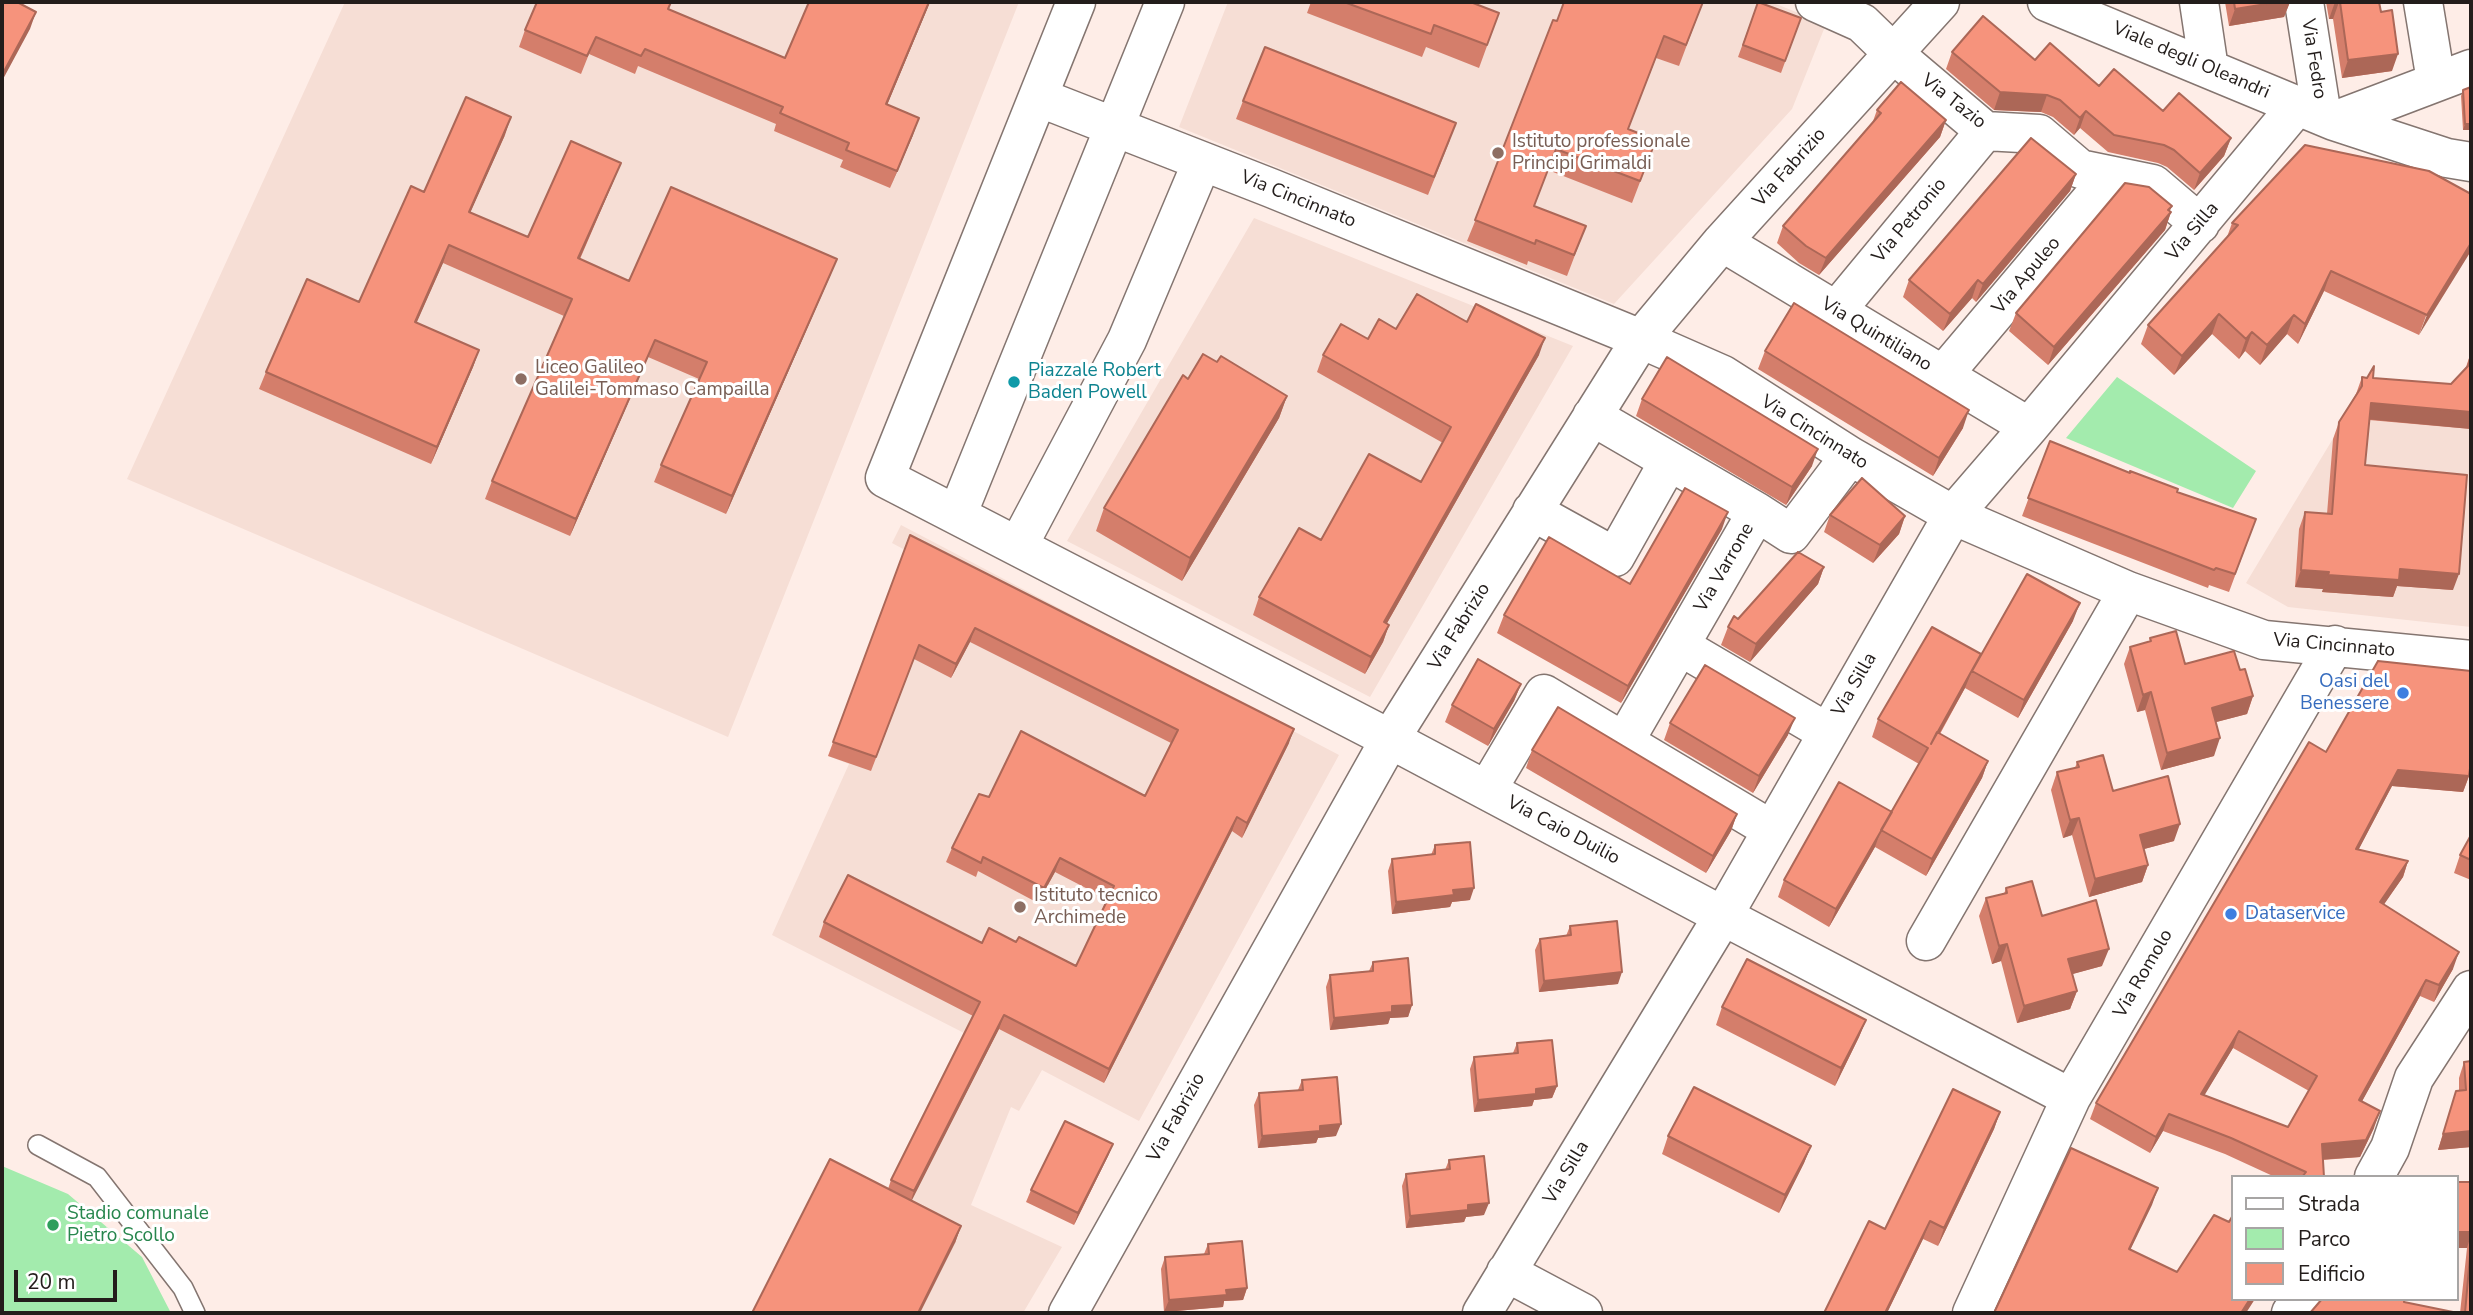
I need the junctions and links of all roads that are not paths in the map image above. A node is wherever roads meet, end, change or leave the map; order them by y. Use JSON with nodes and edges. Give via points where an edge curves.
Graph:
{"nodes":[{"id":1,"x":1076,"y":2,"type":"edge"},
{"id":2,"x":1165,"y":2,"type":"edge"},
{"id":3,"x":1815,"y":2,"type":"edge"},
{"id":4,"x":1940,"y":2,"type":"edge"},
{"id":5,"x":2047,"y":2,"type":"edge"},
{"id":6,"x":2199,"y":2,"type":"edge"},
{"id":7,"x":2304,"y":2,"type":"edge"},
{"id":8,"x":2423,"y":2,"type":"edge"},
{"id":9,"x":2089,"y":10,"type":"edge"},
{"id":10,"x":1894,"y":54,"type":"junction"},
{"id":11,"x":2209,"y":69,"type":"junction"},
{"id":12,"x":2454,"y":75,"type":"edge"},
{"id":13,"x":1038,"y":97,"type":"junction"},
{"id":14,"x":2317,"y":114,"type":"junction"},
{"id":15,"x":1114,"y":127,"type":"junction"},
{"id":16,"x":1985,"y":131,"type":"junction"},
{"id":17,"x":1186,"y":156,"type":"junction"},
{"id":18,"x":2471,"y":162,"type":"edge"},
{"id":19,"x":2111,"y":176,"type":"junction"},
{"id":20,"x":2200,"y":223,"type":"junction"},
{"id":21,"x":1722,"y":242,"type":"junction"},
{"id":22,"x":1836,"y":311,"type":"junction"},
{"id":23,"x":1641,"y":339,"type":"junction"},
{"id":24,"x":1943,"y":375,"type":"junction"},
{"id":25,"x":1592,"y":416,"type":"junction"},
{"id":26,"x":2029,"y":427,"type":"junction"},
{"id":27,"x":1850,"y":456,"type":"junction"},
{"id":28,"x":1669,"y":461,"type":"junction"},
{"id":29,"x":1532,"y":511,"type":"junction"},
{"id":30,"x":1757,"y":512,"type":"junction"},
{"id":31,"x":957,"y":515,"type":"junction"},
{"id":32,"x":1953,"y":515,"type":"junction"},
{"id":33,"x":1018,"y":546,"type":"junction"},
{"id":34,"x":2128,"y":591,"type":"junction"},
{"id":35,"x":2334,"y":645,"type":"junction"},
{"id":36,"x":1680,"y":646,"type":"junction"},
{"id":37,"x":2471,"y":660,"type":"edge"},
{"id":38,"x":1828,"y":733,"type":"junction"},
{"id":39,"x":1390,"y":739,"type":"junction"},
{"id":40,"x":1625,"y":742,"type":"junction"},
{"id":41,"x":1487,"y":790,"type":"junction"},
{"id":42,"x":1772,"y":830,"type":"junction"},
{"id":43,"x":1723,"y":916,"type":"junction"},
{"id":44,"x":1926,"y":941,"type":"dead end"},
{"id":45,"x":2471,"y":990,"type":"edge"},
{"id":46,"x":2071,"y":1098,"type":"junction"},
{"id":47,"x":38,"y":1145,"type":"dead end"},
{"id":48,"x":2375,"y":1175,"type":"edge"},
{"id":49,"x":1506,"y":1272,"type":"junction"},
{"id":50,"x":195,"y":1313,"type":"edge"},
{"id":51,"x":1068,"y":1313,"type":"edge"},
{"id":52,"x":1482,"y":1313,"type":"edge"},
{"id":53,"x":1583,"y":1313,"type":"edge"},
{"id":54,"x":1972,"y":1313,"type":"edge"}],
"edges":[{"from":1,"to":13,"type":"street"},
{"from":2,"to":15,"type":"street"},
{"from":3,"to":10,"type":"street","name":"Via Tazio","via":[[1862,23]]},
{"from":4,"to":10,"type":"street","name":"Via Fabrizio"},
{"from":5,"to":9,"type":"street","name":"Viale degli Oleandri"},
{"from":6,"to":11,"type":"street"},
{"from":7,"to":14,"type":"street","name":"Via Fedro"},
{"from":8,"to":12,"type":"street"},
{"from":9,"to":11,"type":"street","name":"Viale degli Oleandri"},
{"from":10,"to":16,"type":"street","name":"Via Tazio"},
{"from":10,"to":21,"type":"street","name":"Via Fabrizio"},
{"from":11,"to":14,"type":"street","name":"Viale degli Oleandri"},
{"from":12,"to":14,"type":"street"},
{"from":13,"to":15,"type":"street","name":"Via Cincinnato"},
{"from":13,"to":31,"type":"street","name":"Via Caio Duilio","via":[[885,478]]},
{"from":14,"to":18,"type":"street","name":"Viale degli Oleandri","via":[[2447,159]]},
{"from":14,"to":20,"type":"street","name":"Via Silla"},
{"from":15,"to":17,"type":"street","name":"Via Cincinnato"},
{"from":15,"to":31,"type":"street"},
{"from":16,"to":19,"type":"street","name":"Via Tazio","via":[[2039,134],[2080,169]]},
{"from":16,"to":22,"type":"street","name":"Via Petronio"},
{"from":17,"to":23,"type":"street","name":"Via Cincinnato"},
{"from":17,"to":33,"type":"street","via":[[1127,340]]},
{"from":19,"to":20,"type":"street","name":"Via Tazio","via":[[2153,184]]},
{"from":19,"to":24,"type":"street","name":"Via Apuleo"},
{"from":20,"to":26,"type":"street","name":"Via Silla"},
{"from":21,"to":22,"type":"street","name":"Via Quintiliano"},
{"from":21,"to":23,"type":"street","name":"Via Fabrizio"},
{"from":22,"to":24,"type":"street","name":"Via Quintiliano"},
{"from":23,"to":25,"type":"street","name":"Via Fabrizio"},
{"from":23,"to":27,"type":"street","name":"Via Cincinnato","via":[[1723,375]]},
{"from":24,"to":26,"type":"street","name":"Via Quintiliano"},
{"from":25,"to":28,"type":"street"},
{"from":25,"to":29,"type":"street","name":"Via Fabrizio"},
{"from":26,"to":32,"type":"street","name":"Via Silla"},
{"from":27,"to":30,"type":"street","name":"Via Varrone","via":[[1791,534]]},
{"from":27,"to":32,"type":"street","name":"Via Cincinnato"},
{"from":28,"to":29,"type":"street","via":[[1615,557]]},
{"from":28,"to":30,"type":"street"},
{"from":29,"to":39,"type":"street","name":"Via Fabrizio"},
{"from":30,"to":36,"type":"street","name":"Via Varrone"},
{"from":31,"to":33,"type":"street","name":"Via Caio Duilio"},
{"from":32,"to":34,"type":"street","name":"Via Cincinnato"},
{"from":32,"to":38,"type":"street","name":"Via Silla"},
{"from":33,"to":39,"type":"street","name":"Via Caio Duilio"},
{"from":34,"to":35,"type":"street","name":"Via Cincinnato","via":[[2264,640]]},
{"from":34,"to":44,"type":"street"},
{"from":35,"to":37,"type":"street","name":"Via Cincinnato"},
{"from":35,"to":46,"type":"street","name":"Via Romolo"},
{"from":36,"to":38,"type":"street"},
{"from":36,"to":40,"type":"street","name":"Via Varrone"},
{"from":38,"to":42,"type":"street","name":"Via Silla"},
{"from":39,"to":41,"type":"street","name":"Via Caio Duilio"},
{"from":39,"to":51,"type":"street","name":"Via Fabrizio"},
{"from":40,"to":41,"type":"street","via":[[1545,694]]},
{"from":40,"to":42,"type":"street"},
{"from":41,"to":43,"type":"street","name":"Via Caio Duilio"},
{"from":42,"to":43,"type":"street","name":"Via Silla"},
{"from":43,"to":46,"type":"street","name":"Via Caio Duilio"},
{"from":43,"to":49,"type":"street","name":"Via Silla"},
{"from":45,"to":48,"type":"street","via":[[2414,1078],[2390,1148]]},
{"from":46,"to":54,"type":"street","name":"Via Romolo"},
{"from":47,"to":50,"type":"lane","via":[[97,1177],[183,1288]]},
{"from":49,"to":52,"type":"street","name":"Via Silla"},
{"from":49,"to":53,"type":"street"}]}
